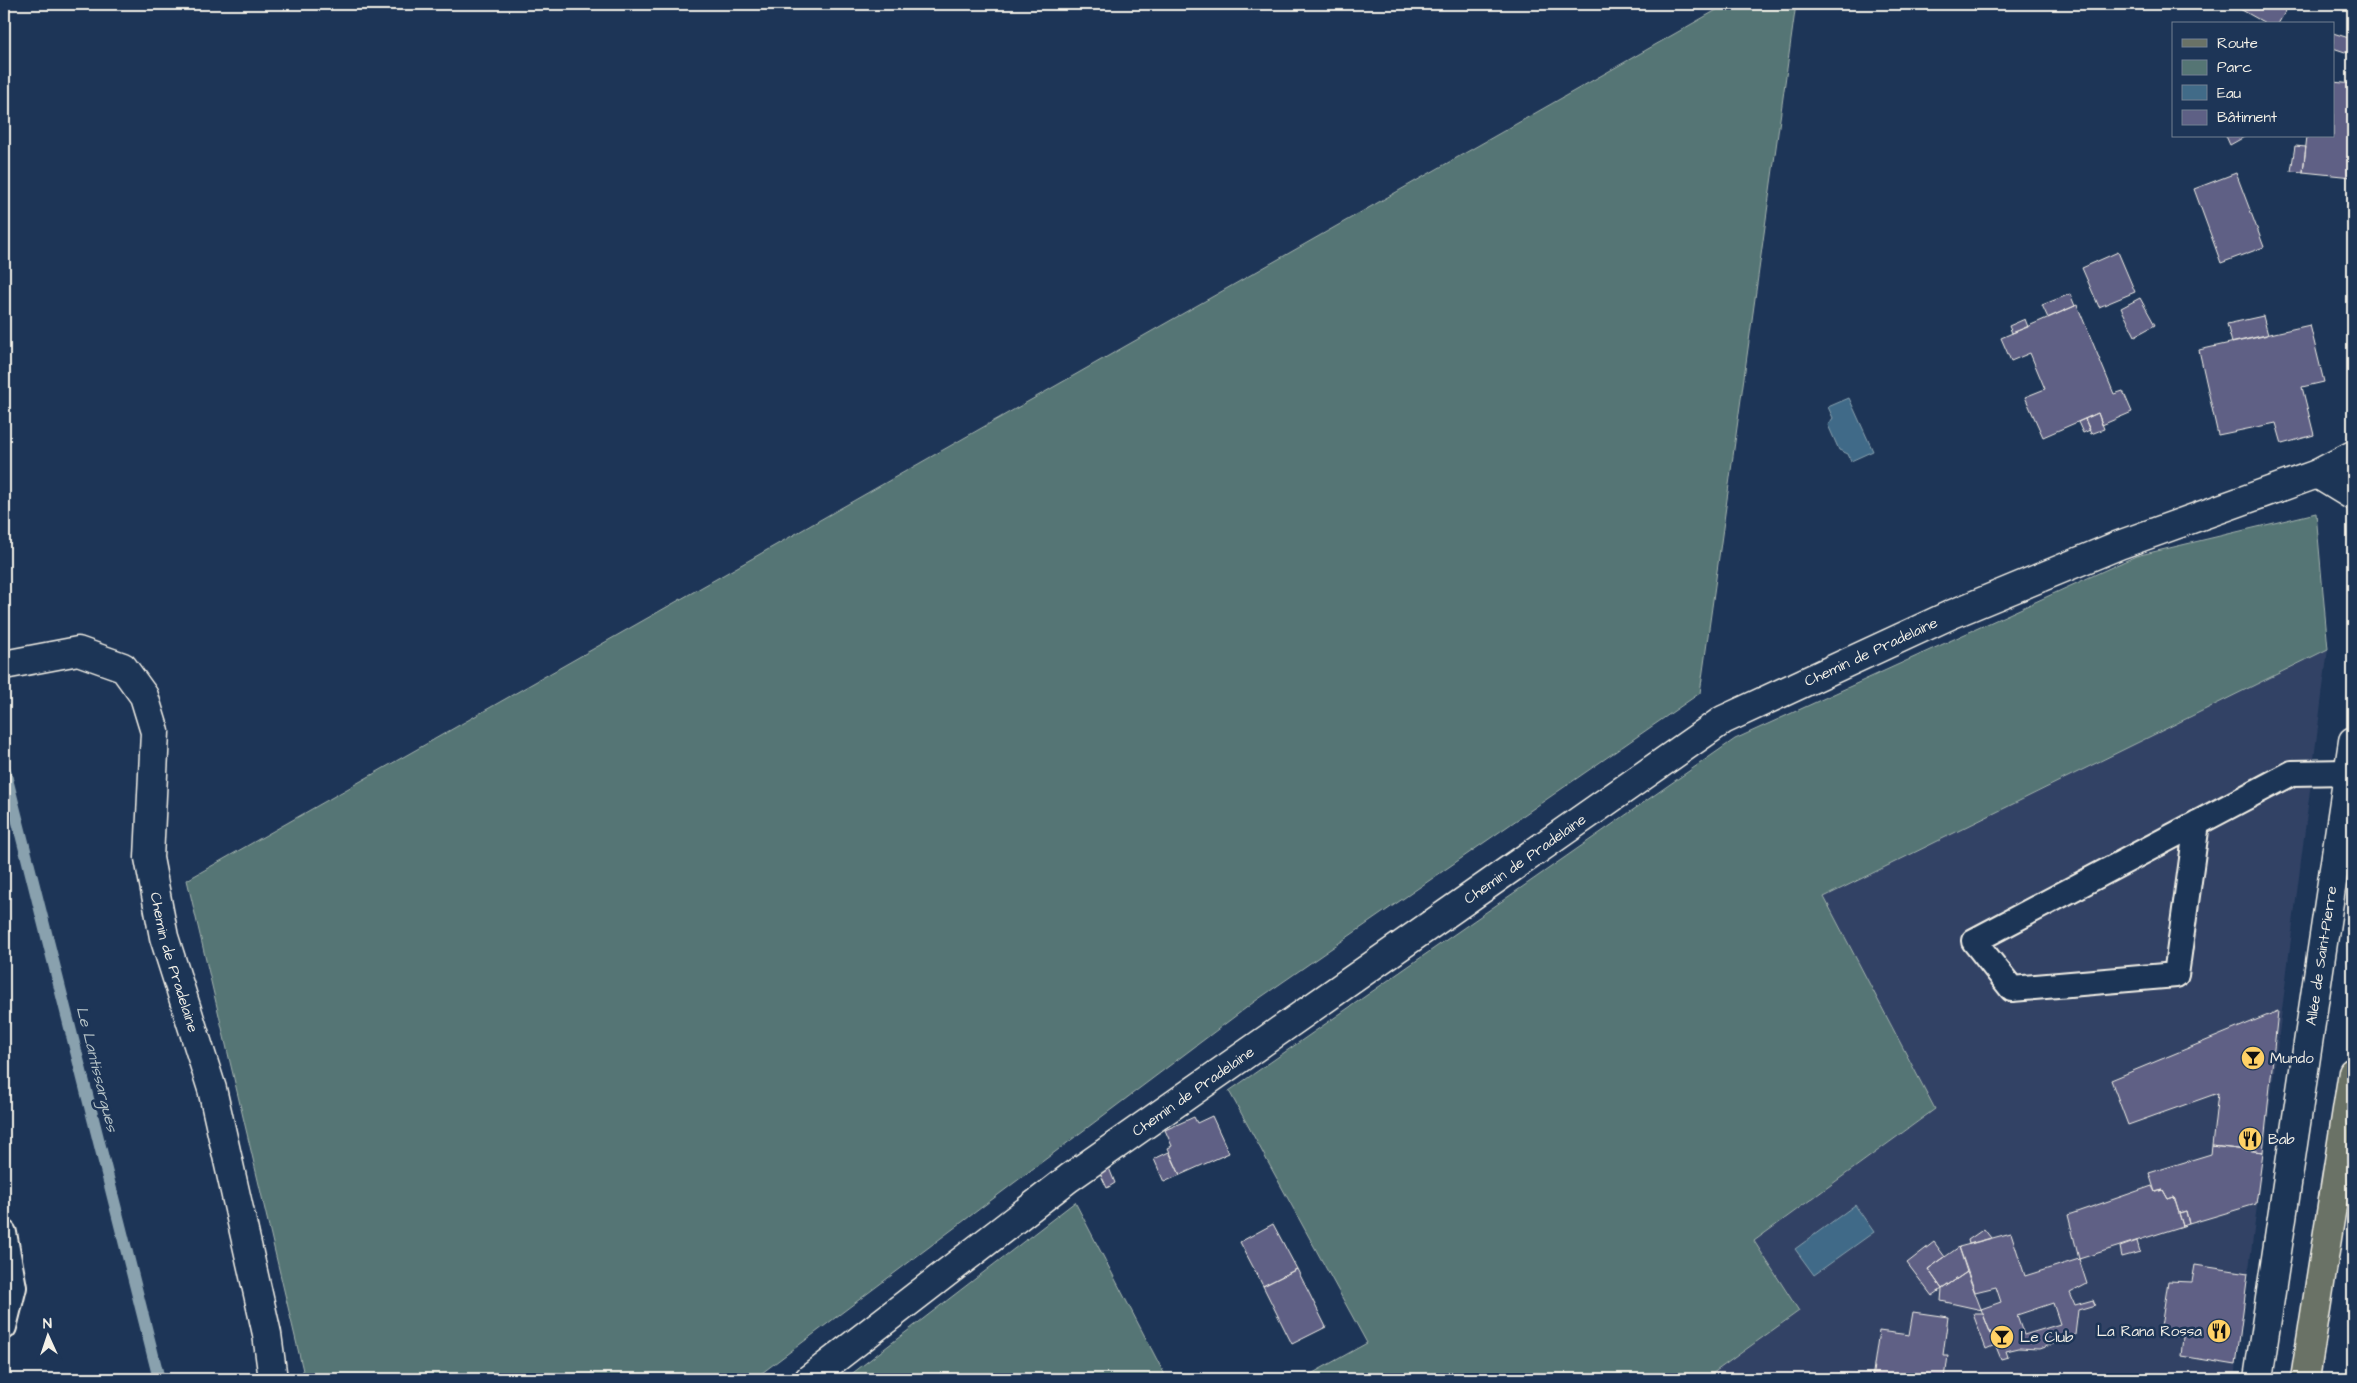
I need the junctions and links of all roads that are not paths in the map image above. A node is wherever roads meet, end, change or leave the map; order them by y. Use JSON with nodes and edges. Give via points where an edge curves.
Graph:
{"nodes":[{"id":1,"x":2353,"y":455,"type":"edge"},
{"id":2,"x":2317,"y":474,"type":"junction"},
{"id":3,"x":2353,"y":496,"type":"edge"},
{"id":4,"x":8,"y":664,"type":"edge"},
{"id":5,"x":2353,"y":741,"type":"edge"},
{"id":6,"x":2348,"y":772,"type":"junction"},
{"id":7,"x":2197,"y":823,"type":"junction"},
{"id":8,"x":2353,"y":1072,"type":"edge"},
{"id":9,"x":4,"y":1233,"type":"edge"},
{"id":10,"x":4,"y":1327,"type":"edge"},
{"id":11,"x":273,"y":1379,"type":"edge"},
{"id":12,"x":809,"y":1379,"type":"edge"},
{"id":13,"x":2258,"y":1379,"type":"edge"},
{"id":14,"x":2304,"y":1379,"type":"edge"}],
"edges":[{"from":1,"to":2,"type":"street","name":"Chemin de Pradelaine"},
{"from":2,"to":3,"type":"street"},
{"from":2,"to":12,"type":"street","name":"Chemin de Pradelaine","via":[[2110,549],[1950,615],[1722,720],[1070,1178]]},
{"from":4,"to":11,"type":"street","name":"Chemin de Pradelaine","via":[[78,651],[123,667],[144,696],[155,732],[149,858],[164,937],[212,1089],[267,1334]]},
{"from":5,"to":6,"type":"street","name":"Allée de Saint-Pierre"},
{"from":6,"to":7,"type":"lane","via":[[2292,773]]},
{"from":6,"to":13,"type":"street","name":"Allée de Saint-Pierre"},
{"from":7,"to":7,"type":"lane","via":[[1991,932],[1974,941],[2012,989],[2176,975]]},
{"from":8,"to":14,"type":"main road"},
{"from":9,"to":10,"type":"lane","via":[[14,1287]]}]}
